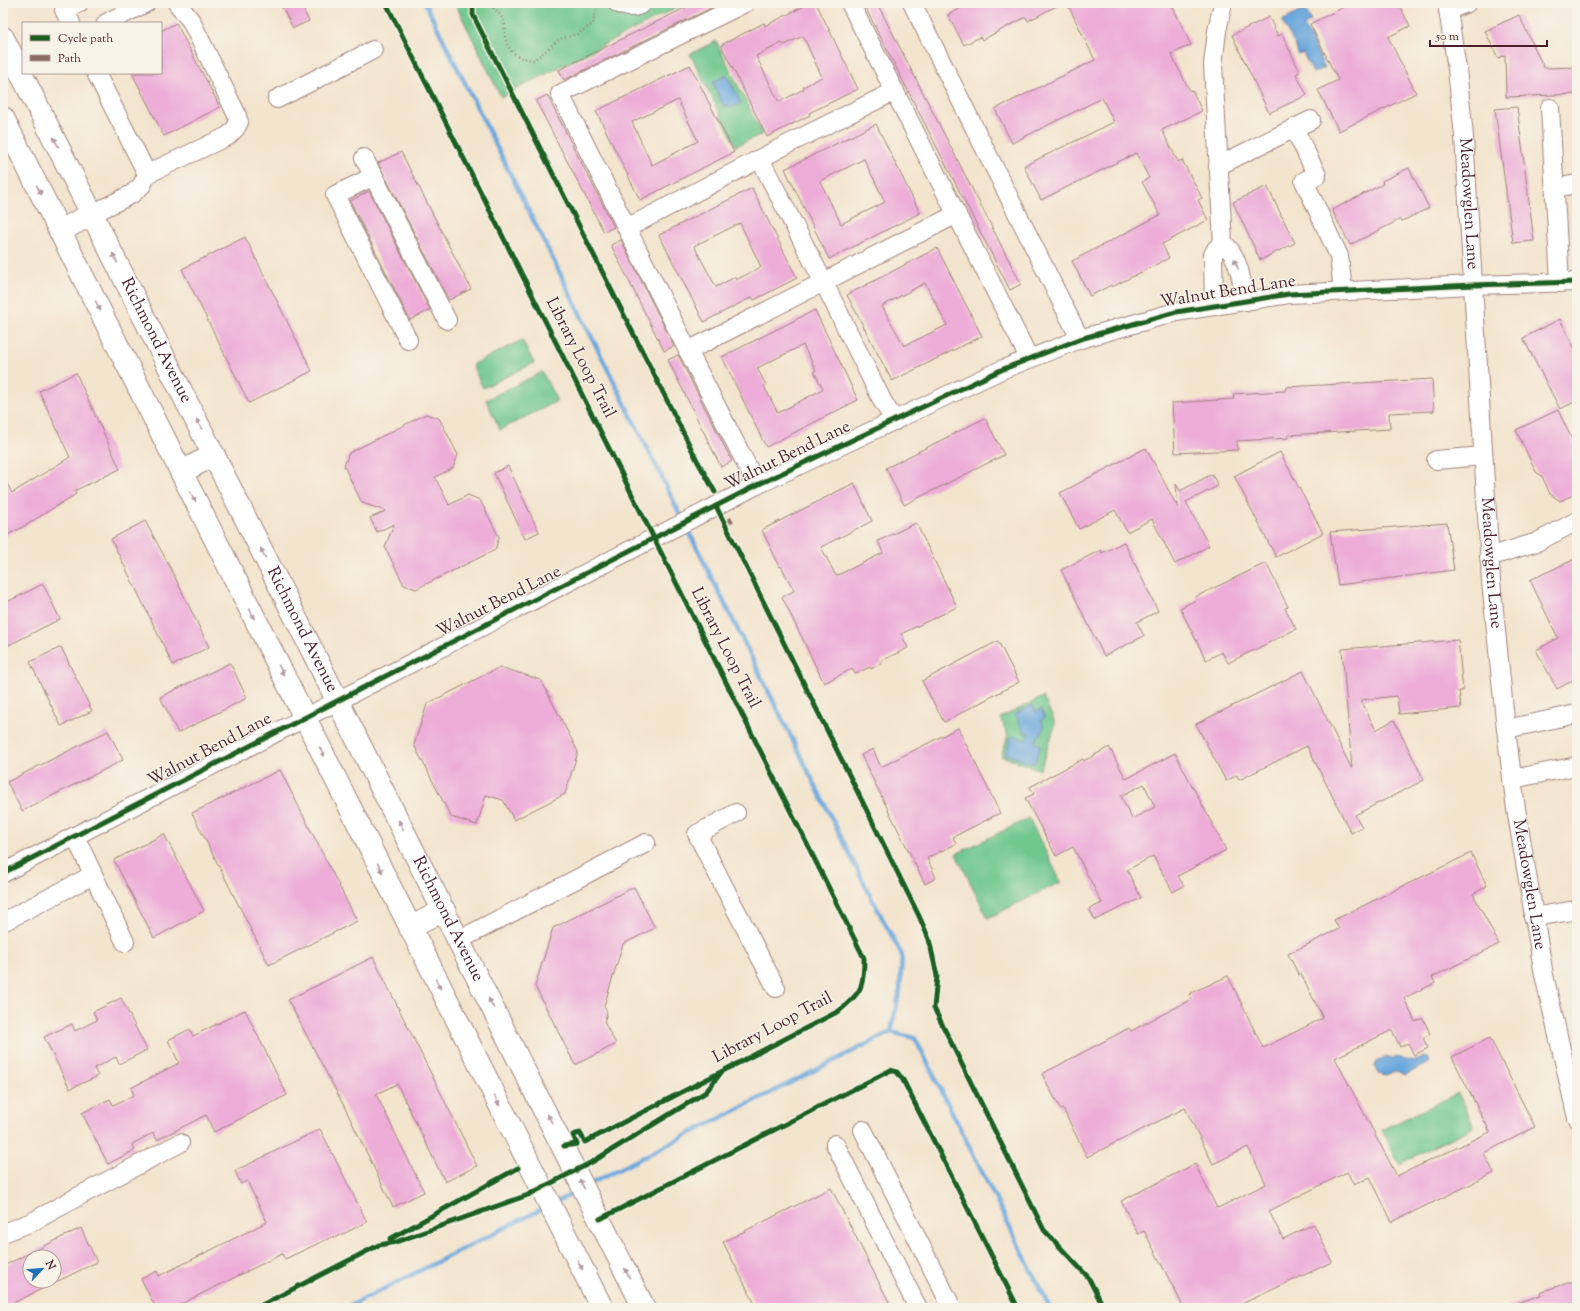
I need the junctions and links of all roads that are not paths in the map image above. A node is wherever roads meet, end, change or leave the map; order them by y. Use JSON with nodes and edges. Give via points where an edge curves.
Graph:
{"nodes":[{"id":1,"x":79,"y":3,"type":"edge"},
{"id":2,"x":146,"y":3,"type":"edge"},
{"id":3,"x":177,"y":3,"type":"edge"},
{"id":4,"x":617,"y":3,"type":"edge"},
{"id":5,"x":643,"y":3,"type":"edge"},
{"id":6,"x":745,"y":3,"type":"edge"},
{"id":7,"x":850,"y":3,"type":"edge"},
{"id":8,"x":912,"y":3,"type":"edge"},
{"id":9,"x":1223,"y":3,"type":"edge"},
{"id":10,"x":1467,"y":3,"type":"edge"},
{"id":11,"x":1448,"y":6,"type":"edge"},
{"id":12,"x":70,"y":22,"type":"edge"},
{"id":13,"x":108,"y":22,"type":"edge"},
{"id":14,"x":3,"y":38,"type":"edge"},
{"id":15,"x":373,"y":50,"type":"dead end"},
{"id":16,"x":20,"y":66,"type":"edge"},
{"id":17,"x":24,"y":74,"type":"edge"},
{"id":18,"x":97,"y":74,"type":"edge"},
{"id":19,"x":895,"y":91,"type":"junction"},
{"id":20,"x":277,"y":99,"type":"dead end"},
{"id":21,"x":1550,"y":108,"type":"dead end"},
{"id":22,"x":3,"y":118,"type":"edge"},
{"id":23,"x":1311,"y":120,"type":"dead end"},
{"id":24,"x":1294,"y":128,"type":"junction"},
{"id":25,"x":364,"y":158,"type":"dead end"},
{"id":26,"x":760,"y":159,"type":"junction"},
{"id":27,"x":1218,"y":166,"type":"junction"},
{"id":28,"x":147,"y":174,"type":"junction"},
{"id":29,"x":374,"y":176,"type":"junction"},
{"id":30,"x":1577,"y":184,"type":"edge"},
{"id":31,"x":1555,"y":188,"type":"junction"},
{"id":32,"x":92,"y":214,"type":"junction"},
{"id":33,"x":957,"y":214,"type":"junction"},
{"id":34,"x":627,"y":228,"type":"junction"},
{"id":35,"x":60,"y":230,"type":"junction"},
{"id":36,"x":1223,"y":244,"type":"junction"},
{"id":37,"x":1569,"y":282,"type":"edge"},
{"id":38,"x":824,"y":283,"type":"junction"},
{"id":39,"x":1473,"y":285,"type":"junction"},
{"id":40,"x":1343,"y":291,"type":"junction"},
{"id":41,"x":1246,"y":301,"type":"junction"},
{"id":42,"x":1214,"y":306,"type":"junction"},
{"id":43,"x":447,"y":320,"type":"dead end"},
{"id":44,"x":1080,"y":339,"type":"junction"},
{"id":45,"x":408,"y":340,"type":"dead end"},
{"id":46,"x":688,"y":351,"type":"junction"},
{"id":47,"x":1029,"y":358,"type":"junction"},
{"id":48,"x":895,"y":421,"type":"junction"},
{"id":49,"x":214,"y":455,"type":"junction"},
{"id":50,"x":1483,"y":456,"type":"junction"},
{"id":51,"x":1436,"y":460,"type":"dead end"},
{"id":52,"x":180,"y":472,"type":"junction"},
{"id":53,"x":757,"y":485,"type":"junction"},
{"id":54,"x":1577,"y":521,"type":"edge"},
{"id":55,"x":1489,"y":557,"type":"junction"},
{"id":56,"x":338,"y":700,"type":"junction"},
{"id":57,"x":1577,"y":714,"type":"edge"},
{"id":58,"x":304,"y":717,"type":"junction"},
{"id":59,"x":1506,"y":729,"type":"junction"},
{"id":60,"x":1577,"y":766,"type":"edge"},
{"id":61,"x":1512,"y":779,"type":"junction"},
{"id":62,"x":736,"y":813,"type":"dead end"},
{"id":63,"x":75,"y":836,"type":"junction"},
{"id":64,"x":646,"y":843,"type":"dead end"},
{"id":65,"x":90,"y":867,"type":"junction"},
{"id":66,"x":3,"y":873,"type":"edge"},
{"id":67,"x":444,"y":910,"type":"junction"},
{"id":68,"x":1577,"y":910,"type":"edge"},
{"id":69,"x":1533,"y":917,"type":"junction"},
{"id":70,"x":3,"y":922,"type":"edge"},
{"id":71,"x":410,"y":928,"type":"junction"},
{"id":72,"x":459,"y":940,"type":"junction"},
{"id":73,"x":126,"y":942,"type":"dead end"},
{"id":74,"x":776,"y":988,"type":"dead end"},
{"id":75,"x":1576,"y":1111,"type":"edge"},
{"id":76,"x":863,"y":1130,"type":"dead end"},
{"id":77,"x":180,"y":1143,"type":"dead end"},
{"id":78,"x":835,"y":1144,"type":"dead end"},
{"id":79,"x":3,"y":1233,"type":"edge"},
{"id":80,"x":602,"y":1308,"type":"edge"},
{"id":81,"x":644,"y":1308,"type":"edge"},
{"id":82,"x":918,"y":1308,"type":"edge"},
{"id":83,"x":952,"y":1308,"type":"edge"}],
"edges":[{"from":1,"to":12,"type":"street","via":[[64,10]]},
{"from":2,"to":13,"type":"street"},
{"from":3,"to":28,"type":"street","via":[[191,21],[239,122],[228,136]]},
{"from":4,"to":5,"type":"street","via":[[637,7]]},
{"from":6,"to":34,"type":"street","via":[[560,94]]},
{"from":7,"to":19,"type":"street"},
{"from":8,"to":44,"type":"street"},
{"from":9,"to":27,"type":"street","via":[[1212,66]]},
{"from":10,"to":11,"type":"street"},
{"from":11,"to":39,"type":"street","name":"Meadowglen Lane","via":[[1464,136]]},
{"from":14,"to":16,"type":"main road","name":"Richmond Avenue"},
{"from":15,"to":20,"type":"street"},
{"from":32,"to":17,"type":"main road","name":"Richmond Avenue","one_way":true},
{"from":18,"to":28,"type":"street"},
{"from":19,"to":26,"type":"street"},
{"from":19,"to":33,"type":"street"},
{"from":21,"to":31,"type":"street"},
{"from":22,"to":35,"type":"main road","one_way":true},
{"from":23,"to":24,"type":"street"},
{"from":24,"to":27,"type":"street"},
{"from":24,"to":40,"type":"street","via":[[1317,175],[1304,181],[1339,256]]},
{"from":25,"to":29,"type":"street"},
{"from":26,"to":34,"type":"street"},
{"from":26,"to":38,"type":"street"},
{"from":27,"to":36,"type":"street"},
{"from":28,"to":32,"type":"street","via":[[142,185],[132,194]]},
{"from":29,"to":43,"type":"street"},
{"from":29,"to":45,"type":"street","via":[[335,195]]},
{"from":30,"to":31,"type":"street"},
{"from":31,"to":37,"type":"street","via":[[1558,241]]},
{"from":32,"to":35,"type":"main road"},
{"from":49,"to":32,"type":"main road","name":"Richmond Avenue","one_way":true},
{"from":33,"to":38,"type":"street"},
{"from":33,"to":47,"type":"street"},
{"from":34,"to":46,"type":"street"},
{"from":35,"to":52,"type":"main road","one_way":true},
{"from":41,"to":36,"type":"street","one_way":true,"via":[[1237,265]]},
{"from":36,"to":42,"type":"street","via":[[1213,255]]},
{"from":37,"to":39,"type":"street","name":"Walnut Bend Lane"},
{"from":38,"to":46,"type":"street"},
{"from":38,"to":48,"type":"street"},
{"from":39,"to":40,"type":"street","name":"Walnut Bend Lane"},
{"from":39,"to":50,"type":"street","name":"Meadowglen Lane"},
{"from":40,"to":41,"type":"street","name":"Walnut Bend Lane","via":[[1289,294]]},
{"from":41,"to":42,"type":"street","name":"Walnut Bend Lane"},
{"from":42,"to":44,"type":"street","name":"Walnut Bend Lane","via":[[1176,312]]},
{"from":44,"to":47,"type":"street","name":"Walnut Bend Lane"},
{"from":46,"to":53,"type":"street"},
{"from":47,"to":48,"type":"street","name":"Walnut Bend Lane"},
{"from":48,"to":53,"type":"street","name":"Walnut Bend Lane"},
{"from":49,"to":52,"type":"main road"},
{"from":56,"to":49,"type":"main road","name":"Richmond Avenue","one_way":true},
{"from":50,"to":51,"type":"street"},
{"from":50,"to":55,"type":"street","name":"Meadowglen Lane"},
{"from":52,"to":58,"type":"main road","one_way":true},
{"from":53,"to":56,"type":"street","name":"Walnut Bend Lane"},
{"from":54,"to":55,"type":"street","via":[[1537,542]]},
{"from":55,"to":59,"type":"street","name":"Meadowglen Lane"},
{"from":56,"to":58,"type":"street","name":"Walnut Bend Lane"},
{"from":67,"to":56,"type":"main road","name":"Richmond Avenue","one_way":true},
{"from":57,"to":59,"type":"street"},
{"from":58,"to":63,"type":"street","name":"Walnut Bend Lane"},
{"from":58,"to":71,"type":"main road","one_way":true},
{"from":59,"to":61,"type":"street","name":"Meadowglen Lane"},
{"from":60,"to":61,"type":"street"},
{"from":61,"to":69,"type":"street","name":"Meadowglen Lane"},
{"from":62,"to":74,"type":"street","via":[[697,834]]},
{"from":63,"to":65,"type":"street"},
{"from":63,"to":66,"type":"street","name":"Walnut Bend Lane"},
{"from":64,"to":72,"type":"street"},
{"from":65,"to":70,"type":"street"},
{"from":65,"to":73,"type":"street"},
{"from":67,"to":71,"type":"main road"},
{"from":67,"to":72,"type":"main road","name":"Richmond Avenue"},
{"from":68,"to":69,"type":"street"},
{"from":69,"to":75,"type":"street","name":"Meadowglen Lane"},
{"from":71,"to":80,"type":"main road","one_way":true},
{"from":81,"to":72,"type":"main road","name":"Richmond Avenue","one_way":true},
{"from":76,"to":83,"type":"street"},
{"from":77,"to":79,"type":"street","via":[[32,1222]]},
{"from":78,"to":82,"type":"street"}]}
